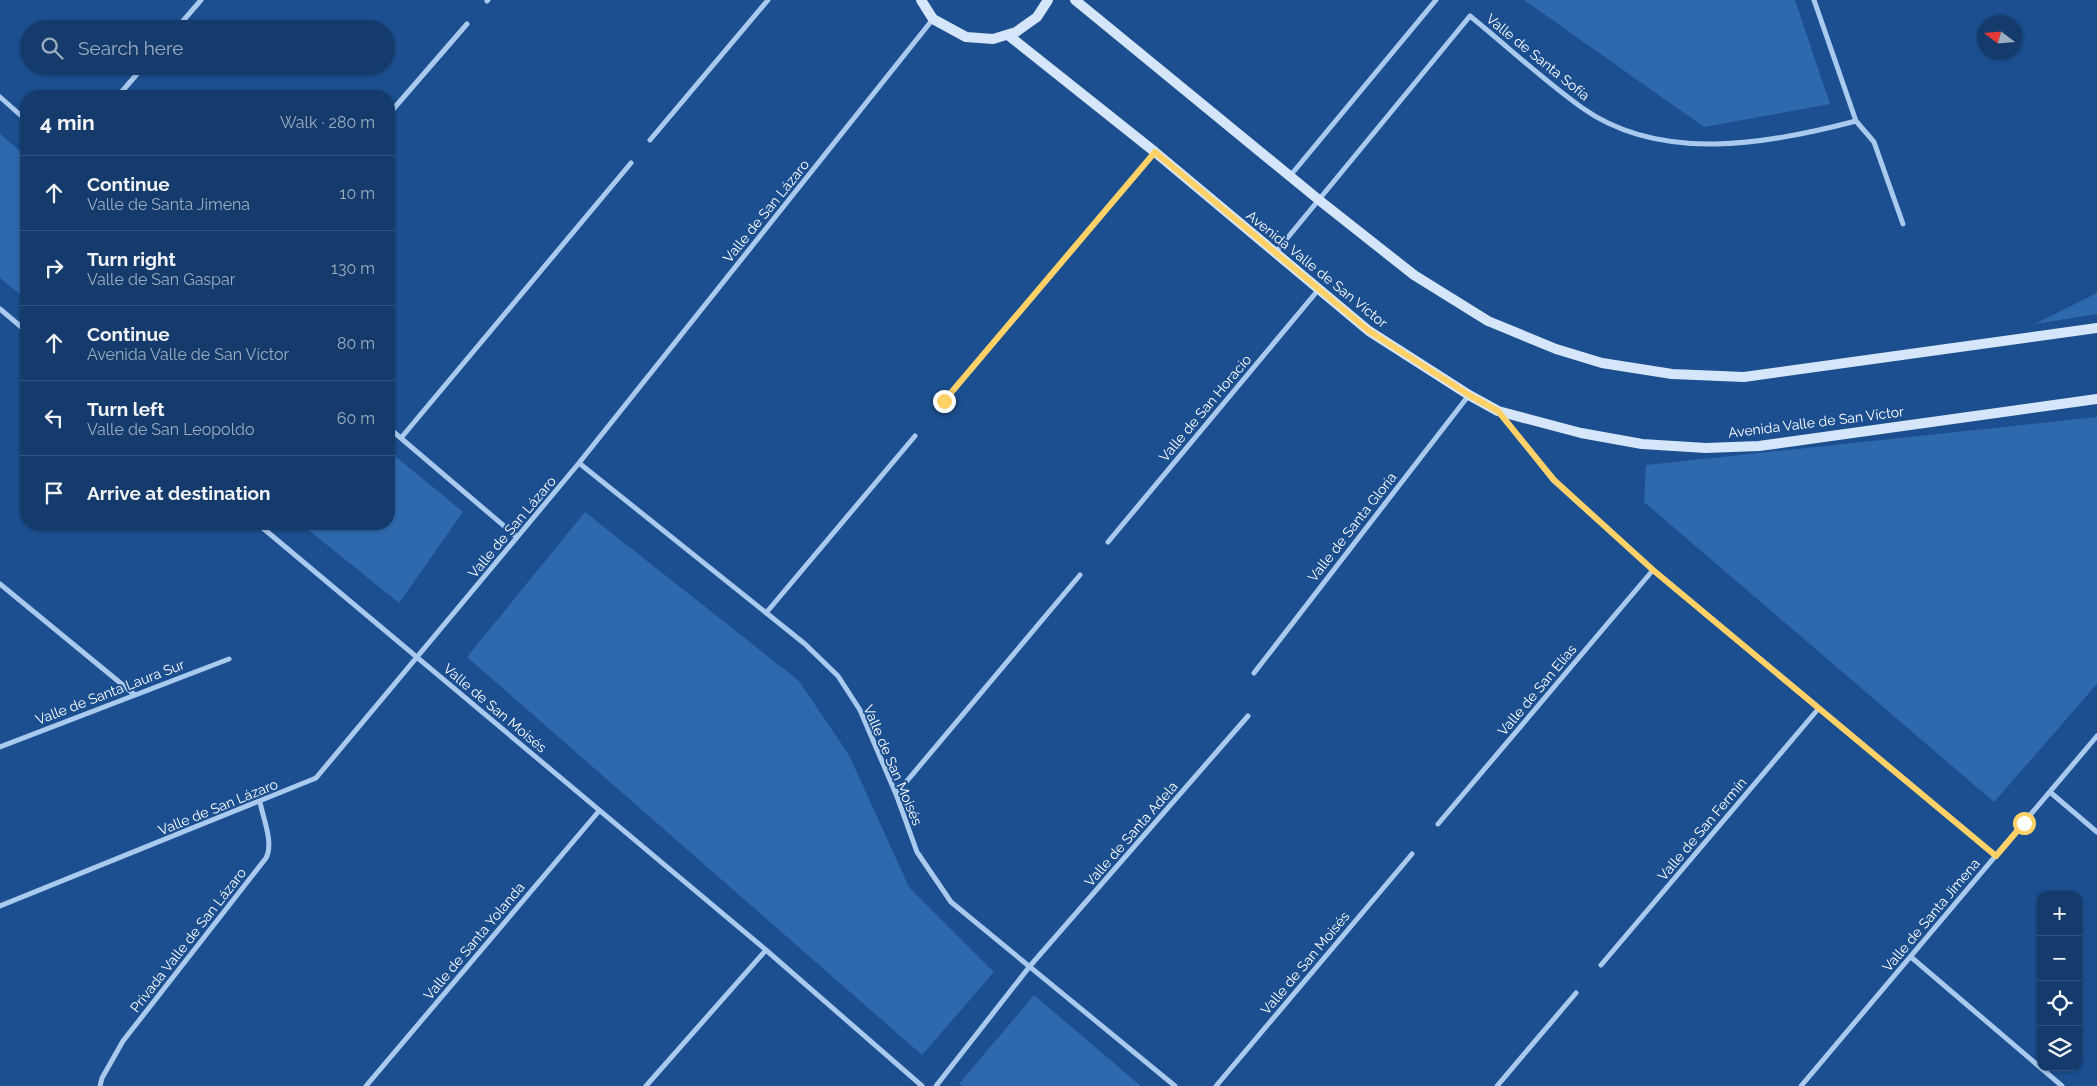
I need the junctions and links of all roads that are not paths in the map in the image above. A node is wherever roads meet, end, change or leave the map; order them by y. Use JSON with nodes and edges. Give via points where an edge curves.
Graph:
{"nodes":[{"id":1,"x":201,"y":0,"type":"edge"},
{"id":2,"x":768,"y":0,"type":"edge"},
{"id":3,"x":922,"y":0,"type":"edge"},
{"id":4,"x":1048,"y":0,"type":"edge"},
{"id":5,"x":1075,"y":0,"type":"edge"},
{"id":6,"x":1436,"y":0,"type":"edge"},
{"id":7,"x":1814,"y":0,"type":"edge"},
{"id":8,"x":184,"y":20,"type":"edge"},
{"id":9,"x":933,"y":20,"type":"junction"},
{"id":10,"x":467,"y":24,"type":"dead end"},
{"id":11,"x":1008,"y":35,"type":"junction"},
{"id":12,"x":136,"y":75,"type":"edge"},
{"id":13,"x":123,"y":90,"type":"edge"},
{"id":14,"x":0,"y":97,"type":"edge"},
{"id":15,"x":395,"y":107,"type":"edge"},
{"id":16,"x":20,"y":115,"type":"edge"},
{"id":17,"x":1856,"y":121,"type":"junction"},
{"id":18,"x":650,"y":140,"type":"dead end"},
{"id":19,"x":1155,"y":152,"type":"junction"},
{"id":20,"x":632,"y":162,"type":"dead end"},
{"id":21,"x":1290,"y":176,"type":"junction"},
{"id":22,"x":1319,"y":200,"type":"junction"},
{"id":23,"x":1903,"y":224,"type":"dead end"},
{"id":24,"x":1275,"y":253,"type":"junction"},
{"id":25,"x":1319,"y":289,"type":"junction"},
{"id":26,"x":0,"y":309,"type":"edge"},
{"id":27,"x":20,"y":326,"type":"edge"},
{"id":28,"x":2097,"y":328,"type":"edge"},
{"id":29,"x":1469,"y":395,"type":"junction"},
{"id":30,"x":2097,"y":399,"type":"edge"},
{"id":31,"x":944,"y":401,"type":"dead end"},
{"id":32,"x":1498,"y":411,"type":"junction"},
{"id":33,"x":395,"y":433,"type":"edge"},
{"id":34,"x":915,"y":436,"type":"dead end"},
{"id":35,"x":400,"y":438,"type":"junction"},
{"id":36,"x":579,"y":463,"type":"junction"},
{"id":37,"x":265,"y":530,"type":"edge"},
{"id":38,"x":517,"y":537,"type":"junction"},
{"id":39,"x":1108,"y":542,"type":"dead end"},
{"id":40,"x":1653,"y":570,"type":"junction"},
{"id":41,"x":1080,"y":575,"type":"dead end"},
{"id":42,"x":0,"y":584,"type":"edge"},
{"id":43,"x":766,"y":613,"type":"junction"},
{"id":44,"x":418,"y":658,"type":"junction"},
{"id":45,"x":229,"y":659,"type":"dead end"},
{"id":46,"x":1254,"y":672,"type":"dead end"},
{"id":47,"x":135,"y":695,"type":"junction"},
{"id":48,"x":1819,"y":708,"type":"junction"},
{"id":49,"x":1248,"y":716,"type":"dead end"},
{"id":50,"x":2097,"y":736,"type":"edge"},
{"id":51,"x":0,"y":747,"type":"edge"},
{"id":52,"x":2050,"y":792,"type":"junction"},
{"id":53,"x":896,"y":794,"type":"junction"},
{"id":54,"x":260,"y":802,"type":"junction"},
{"id":55,"x":599,"y":811,"type":"junction"},
{"id":56,"x":1438,"y":824,"type":"dead end"},
{"id":57,"x":2097,"y":832,"type":"edge"},
{"id":58,"x":1412,"y":854,"type":"dead end"},
{"id":59,"x":1996,"y":856,"type":"junction"},
{"id":60,"x":0,"y":906,"type":"edge"},
{"id":61,"x":766,"y":950,"type":"junction"},
{"id":62,"x":1911,"y":957,"type":"junction"},
{"id":63,"x":1601,"y":964,"type":"dead end"},
{"id":64,"x":1030,"y":966,"type":"junction"},
{"id":65,"x":1576,"y":993,"type":"dead end"},
{"id":66,"x":100,"y":1086,"type":"edge"},
{"id":67,"x":366,"y":1086,"type":"edge"},
{"id":68,"x":646,"y":1086,"type":"edge"},
{"id":69,"x":922,"y":1086,"type":"edge"},
{"id":70,"x":936,"y":1086,"type":"edge"},
{"id":71,"x":1175,"y":1086,"type":"edge"},
{"id":72,"x":1216,"y":1086,"type":"edge"},
{"id":73,"x":1497,"y":1086,"type":"edge"},
{"id":74,"x":1802,"y":1086,"type":"edge"},
{"id":75,"x":2062,"y":1086,"type":"edge"}],
"edges":[{"from":1,"to":8,"type":"street"},
{"from":2,"to":18,"type":"street"},
{"from":3,"to":9,"type":"street"},
{"from":4,"to":11,"type":"street","via":[[1037,17]]},
{"from":5,"to":21,"type":"street"},
{"from":6,"to":21,"type":"street"},
{"from":7,"to":17,"type":"street"},
{"from":9,"to":11,"type":"street","via":[[966,37],[993,39]]},
{"from":9,"to":36,"type":"street","name":"Valle de San Lázaro"},
{"from":10,"to":15,"type":"street"},
{"from":11,"to":19,"type":"street","name":"Avenida Valle de San Víctor"},
{"from":12,"to":13,"type":"street"},
{"from":14,"to":16,"type":"street"},
{"from":17,"to":22,"type":"street","name":"Valle de Santa Sofía","via":[[1750,143],[1665,140],[1623,130],[1582,108],[1470,16]]},
{"from":17,"to":23,"type":"street","via":[[1874,142]]},
{"from":19,"to":24,"type":"street","name":"Avenida Valle de San Víctor"},
{"from":19,"to":31,"type":"street"},
{"from":20,"to":35,"type":"street"},
{"from":21,"to":22,"type":"street"},
{"from":22,"to":24,"type":"street"},
{"from":22,"to":28,"type":"street","via":[[1414,275],[1488,321],[1602,363],[1672,374],[1744,377]]},
{"from":24,"to":25,"type":"street","name":"Avenida Valle de San Víctor"},
{"from":25,"to":29,"type":"street","name":"Avenida Valle de San Víctor","via":[[1369,331]]},
{"from":25,"to":39,"type":"street","name":"Valle de San Horacio"},
{"from":26,"to":27,"type":"street"},
{"from":29,"to":32,"type":"street","name":"Avenida Valle de San Víctor"},
{"from":29,"to":46,"type":"street","name":"Valle de Santa Gloria"},
{"from":30,"to":32,"type":"street","name":"Avenida Valle de San Víctor","via":[[1759,446],[1706,448],[1642,444]]},
{"from":32,"to":40,"type":"street","via":[[1554,480]]},
{"from":33,"to":35,"type":"street"},
{"from":34,"to":43,"type":"street"},
{"from":35,"to":38,"type":"street"},
{"from":36,"to":38,"type":"street","name":"Valle de San Lázaro"},
{"from":36,"to":43,"type":"street","name":"Valle de San Moisés"},
{"from":37,"to":44,"type":"street","name":"Valle de San Moisés"},
{"from":38,"to":44,"type":"street","name":"Valle de San Lázaro"},
{"from":40,"to":48,"type":"street"},
{"from":40,"to":56,"type":"street","name":"Valle de San Elías"},
{"from":41,"to":53,"type":"street"},
{"from":42,"to":47,"type":"street"},
{"from":43,"to":53,"type":"street","name":"Valle de San Moisés","via":[[838,676],[860,710]]},
{"from":44,"to":54,"type":"street","name":"Valle de San Lázaro","via":[[316,778]]},
{"from":44,"to":55,"type":"street","name":"Valle de San Moisés"},
{"from":45,"to":47,"type":"street","name":"Valle de Santa Laura Sur"},
{"from":47,"to":51,"type":"street","name":"Valle de Santa Laura Sur"},
{"from":48,"to":59,"type":"street"},
{"from":48,"to":63,"type":"street","name":"Valle de San Fermín"},
{"from":49,"to":64,"type":"street","name":"Valle de Santa Adela"},
{"from":50,"to":52,"type":"street","name":"Valle de Santa Jimena"},
{"from":52,"to":57,"type":"street"},
{"from":52,"to":59,"type":"street","name":"Valle de Santa Jimena"},
{"from":53,"to":64,"type":"street","name":"Valle de San Moisés","via":[[917,852],[951,902]]},
{"from":54,"to":60,"type":"street","name":"Valle de San Lázaro"},
{"from":54,"to":66,"type":"street","name":"Privada Valle de San Lázaro","via":[[268,839],[266,858],[124,1041]]},
{"from":55,"to":61,"type":"street","name":"Valle de San Moisés"},
{"from":55,"to":67,"type":"street","name":"Valle de Santa Yolanda"},
{"from":58,"to":72,"type":"street","name":"Valle de San Moisés"},
{"from":59,"to":62,"type":"street","name":"Valle de Santa Jimena"},
{"from":61,"to":68,"type":"street"},
{"from":61,"to":69,"type":"street","name":"Valle de San Moisés"},
{"from":62,"to":74,"type":"street","name":"Valle de Santa Jimena"},
{"from":62,"to":75,"type":"street"},
{"from":64,"to":70,"type":"street","name":"Valle de Santa Adela"},
{"from":64,"to":71,"type":"street","name":"Valle de San Moisés"},
{"from":65,"to":73,"type":"street"}]}
